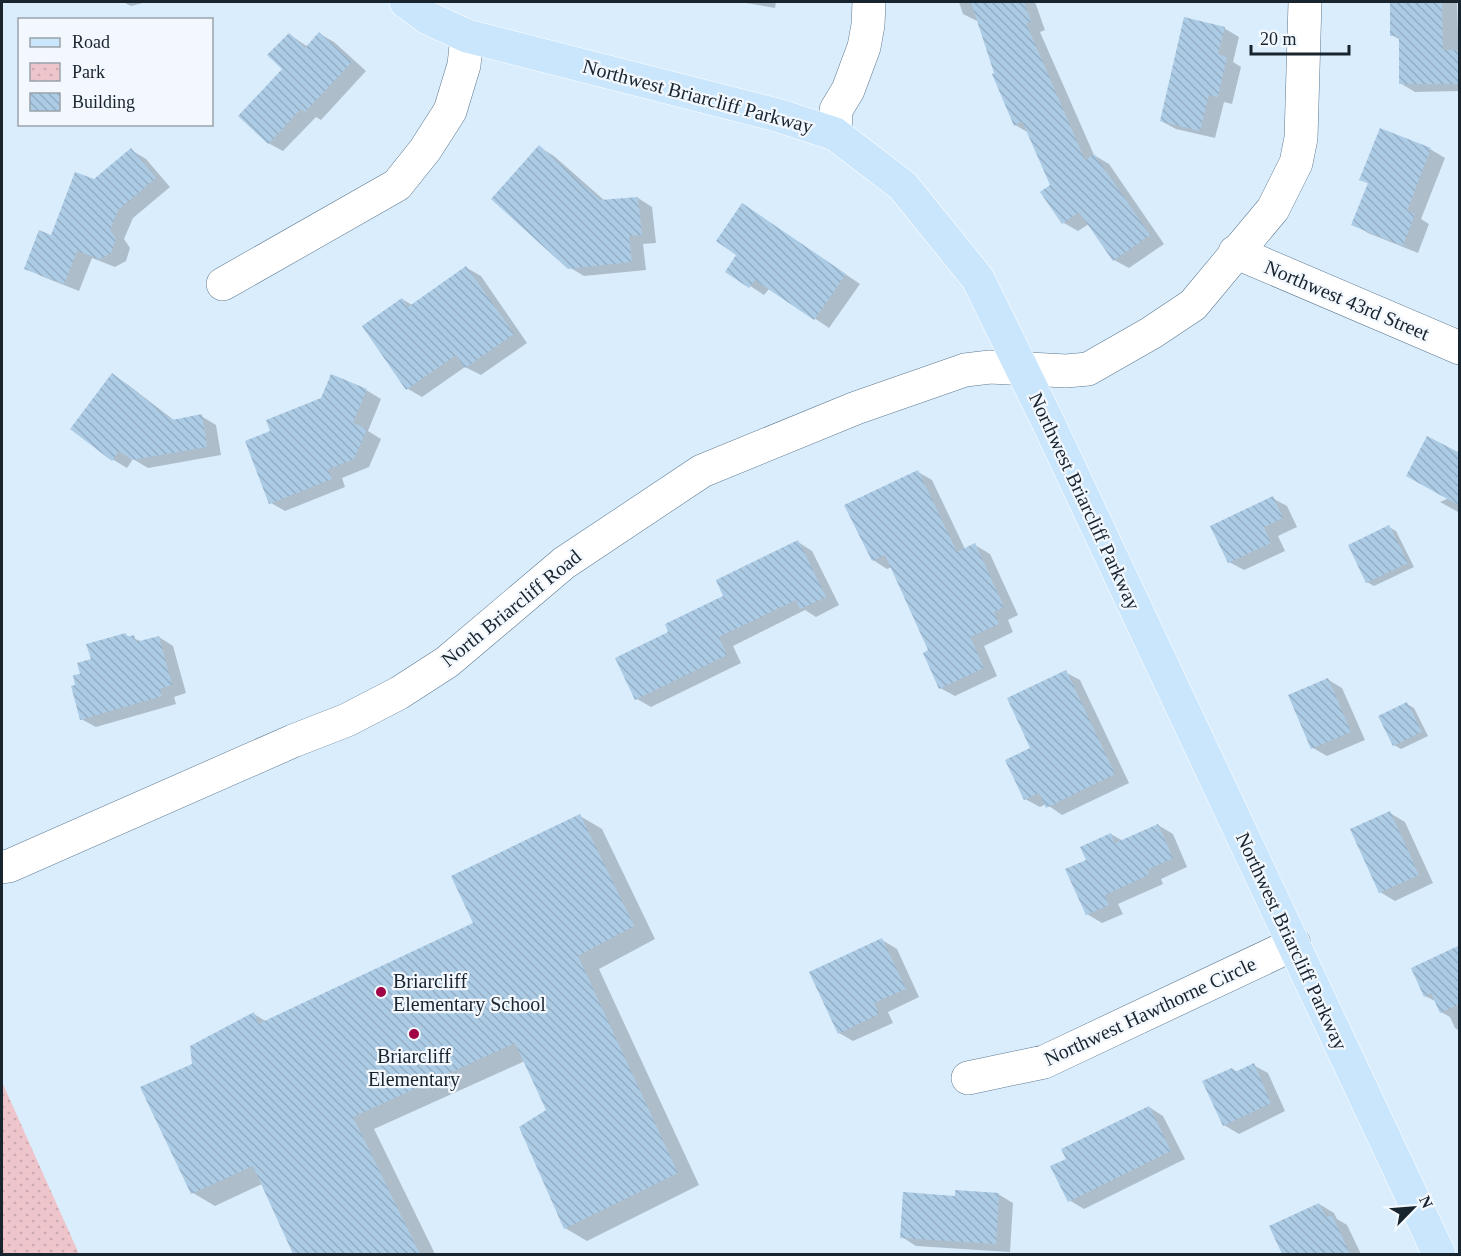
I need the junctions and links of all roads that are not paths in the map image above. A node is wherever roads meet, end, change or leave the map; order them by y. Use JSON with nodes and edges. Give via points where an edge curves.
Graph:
{"nodes":[{"id":1,"x":406,"y":2,"type":"edge"},
{"id":2,"x":869,"y":2,"type":"edge"},
{"id":3,"x":1305,"y":2,"type":"edge"},
{"id":4,"x":467,"y":36,"type":"junction"},
{"id":5,"x":835,"y":134,"type":"junction"},
{"id":6,"x":1235,"y":252,"type":"junction"},
{"id":7,"x":222,"y":284,"type":"dead end"},
{"id":8,"x":1460,"y":348,"type":"edge"},
{"id":9,"x":1023,"y":370,"type":"junction"},
{"id":10,"x":2,"y":867,"type":"edge"},
{"id":11,"x":1294,"y":944,"type":"junction"},
{"id":12,"x":968,"y":1078,"type":"dead end"},
{"id":13,"x":1438,"y":1254,"type":"edge"}],
"edges":[{"from":1,"to":4,"type":"main road","name":"Northwest Briarcliff Parkway","via":[[428,18]]},
{"from":2,"to":5,"type":"street","via":[[864,47],[836,110]]},
{"from":3,"to":6,"type":"street","name":"North Briarcliff Road","via":[[1301,138],[1296,163],[1272,209]]},
{"from":4,"to":5,"type":"main road","name":"Northwest Briarcliff Parkway","via":[[777,115]]},
{"from":4,"to":7,"type":"street","via":[[464,65],[450,111],[397,185]]},
{"from":5,"to":9,"type":"main road","name":"Northwest Briarcliff Parkway","via":[[903,186],[978,279]]},
{"from":6,"to":8,"type":"street","name":"Northwest 43rd Street"},
{"from":6,"to":9,"type":"street","name":"North Briarcliff Road","via":[[1193,305],[1088,369]]},
{"from":9,"to":10,"type":"street","name":"North Briarcliff Road","via":[[990,366],[964,370],[856,408],[702,471],[564,563],[447,662],[399,693],[347,720]]},
{"from":9,"to":11,"type":"main road","name":"Northwest Briarcliff Parkway"},
{"from":11,"to":12,"type":"street","name":"Northwest Hawthorne Circle","via":[[1044,1062]]},
{"from":11,"to":13,"type":"main road","name":"Northwest Briarcliff Parkway"}]}
